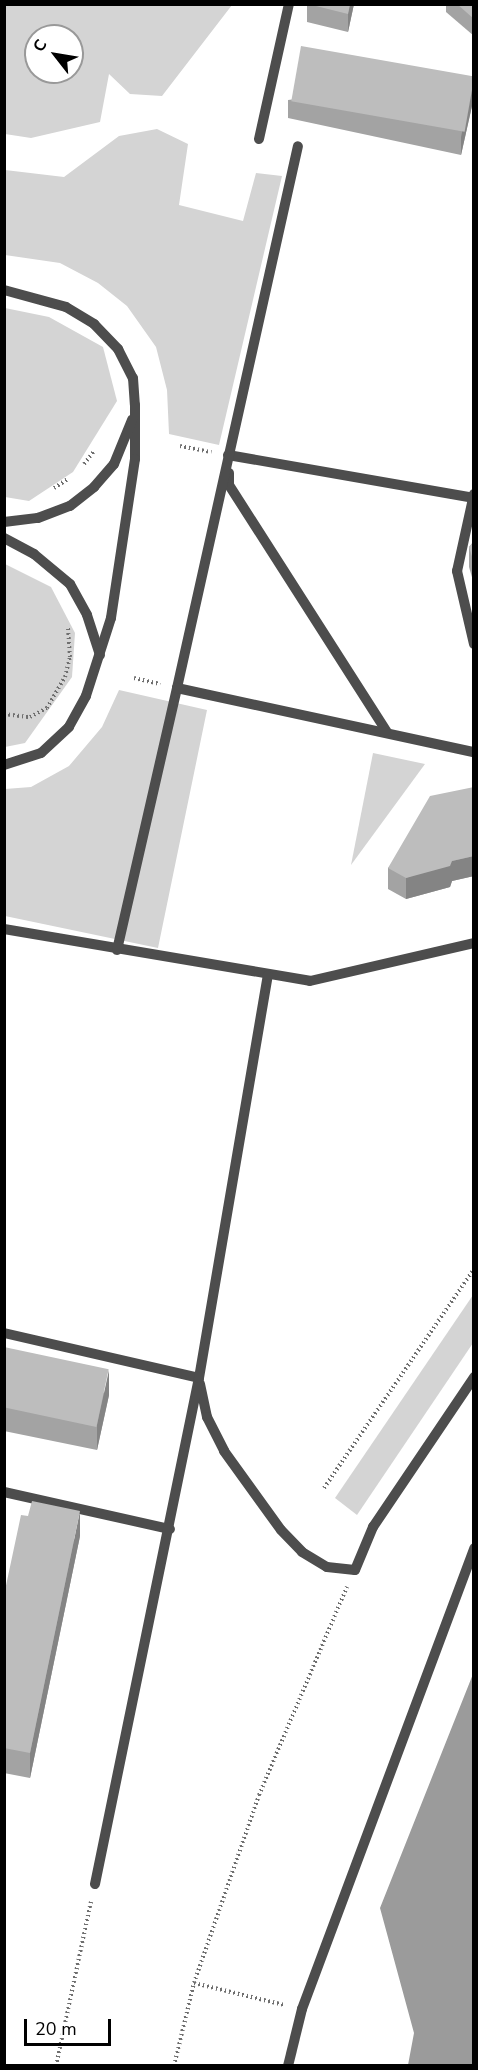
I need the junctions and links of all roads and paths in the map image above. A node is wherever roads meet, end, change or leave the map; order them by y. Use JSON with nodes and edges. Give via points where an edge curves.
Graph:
{"nodes":[{"id":1,"x":289,"y":4,"type":"edge"},
{"id":2,"x":259,"y":139,"type":"dead end"},
{"id":3,"x":298,"y":146,"type":"dead end"},
{"id":4,"x":4,"y":290,"type":"edge"},
{"id":5,"x":135,"y":405,"type":"junction"},
{"id":6,"x":180,"y":446,"type":"dead end"},
{"id":7,"x":94,"y":451,"type":"dead end"},
{"id":8,"x":228,"y":455,"type":"junction"},
{"id":9,"x":78,"y":472,"type":"dead end"},
{"id":10,"x":71,"y":477,"type":"dead end"},
{"id":11,"x":49,"y":490,"type":"dead end"},
{"id":12,"x":473,"y":497,"type":"edge"},
{"id":13,"x":4,"y":522,"type":"edge"},
{"id":14,"x":4,"y":538,"type":"edge"},
{"id":15,"x":64,"y":619,"type":"dead end"},
{"id":16,"x":474,"y":644,"type":"edge"},
{"id":17,"x":100,"y":656,"type":"junction"},
{"id":18,"x":177,"y":688,"type":"junction"},
{"id":19,"x":4,"y":714,"type":"edge"},
{"id":20,"x":387,"y":732,"type":"junction"},
{"id":21,"x":474,"y":752,"type":"edge"},
{"id":22,"x":4,"y":765,"type":"edge"},
{"id":23,"x":4,"y":929,"type":"edge"},
{"id":24,"x":474,"y":943,"type":"edge"},
{"id":25,"x":117,"y":950,"type":"junction"},
{"id":26,"x":268,"y":976,"type":"junction"},
{"id":27,"x":474,"y":1269,"type":"edge"},
{"id":28,"x":4,"y":1333,"type":"edge"},
{"id":29,"x":474,"y":1377,"type":"edge"},
{"id":30,"x":199,"y":1378,"type":"junction"},
{"id":31,"x":324,"y":1488,"type":"dead end"},
{"id":32,"x":4,"y":1492,"type":"edge"},
{"id":33,"x":170,"y":1529,"type":"junction"},
{"id":34,"x":474,"y":1548,"type":"edge"},
{"id":35,"x":355,"y":1570,"type":"junction"},
{"id":36,"x":95,"y":1884,"type":"joint"},
{"id":37,"x":194,"y":1983,"type":"junction"},
{"id":38,"x":302,"y":2009,"type":"junction"},
{"id":39,"x":56,"y":2066,"type":"edge"},
{"id":40,"x":174,"y":2066,"type":"edge"},
{"id":41,"x":288,"y":2066,"type":"edge"}],
"edges":[{"from":1,"to":2,"type":"street"},
{"from":3,"to":8,"type":"street"},
{"from":4,"to":5,"type":"street","via":[[66,307],[94,324],[118,349],[128,368]]},
{"from":5,"to":13,"type":"street","via":[[128,436],[114,464],[94,487],[70,506]]},
{"from":5,"to":17,"type":"street","via":[[135,459],[111,618]]},
{"from":6,"to":8,"type":"path"},
{"from":7,"to":9,"type":"path"},
{"from":8,"to":12,"type":"street"},
{"from":8,"to":18,"type":"street"},
{"from":8,"to":20,"type":"street","via":[[229,484]]},
{"from":10,"to":11,"type":"path"},
{"from":12,"to":16,"type":"street","via":[[457,571]]},
{"from":14,"to":17,"type":"street","via":[[34,554],[70,584],[87,615]]},
{"from":15,"to":19,"type":"path","via":[[70,657],[65,677],[47,708],[30,717]]},
{"from":17,"to":22,"type":"street","via":[[86,696],[69,727],[41,753]]},
{"from":18,"to":20,"type":"street"},
{"from":18,"to":25,"type":"street"},
{"from":20,"to":21,"type":"street"},
{"from":23,"to":25,"type":"street"},
{"from":24,"to":26,"type":"street","via":[[310,981]]},
{"from":25,"to":26,"type":"street"},
{"from":26,"to":30,"type":"street"},
{"from":27,"to":31,"type":"path"},
{"from":28,"to":30,"type":"street"},
{"from":29,"to":35,"type":"street","via":[[373,1527]]},
{"from":30,"to":33,"type":"street"},
{"from":30,"to":35,"type":"street","via":[[207,1417],[224,1451],[281,1530],[302,1552],[327,1567]]},
{"from":32,"to":33,"type":"street"},
{"from":33,"to":36,"type":"street"},
{"from":34,"to":38,"type":"street"},
{"from":35,"to":37,"type":"path","via":[[259,1795]]},
{"from":36,"to":39,"type":"path"},
{"from":37,"to":38,"type":"path"},
{"from":37,"to":40,"type":"path"},
{"from":38,"to":41,"type":"street"}]}
